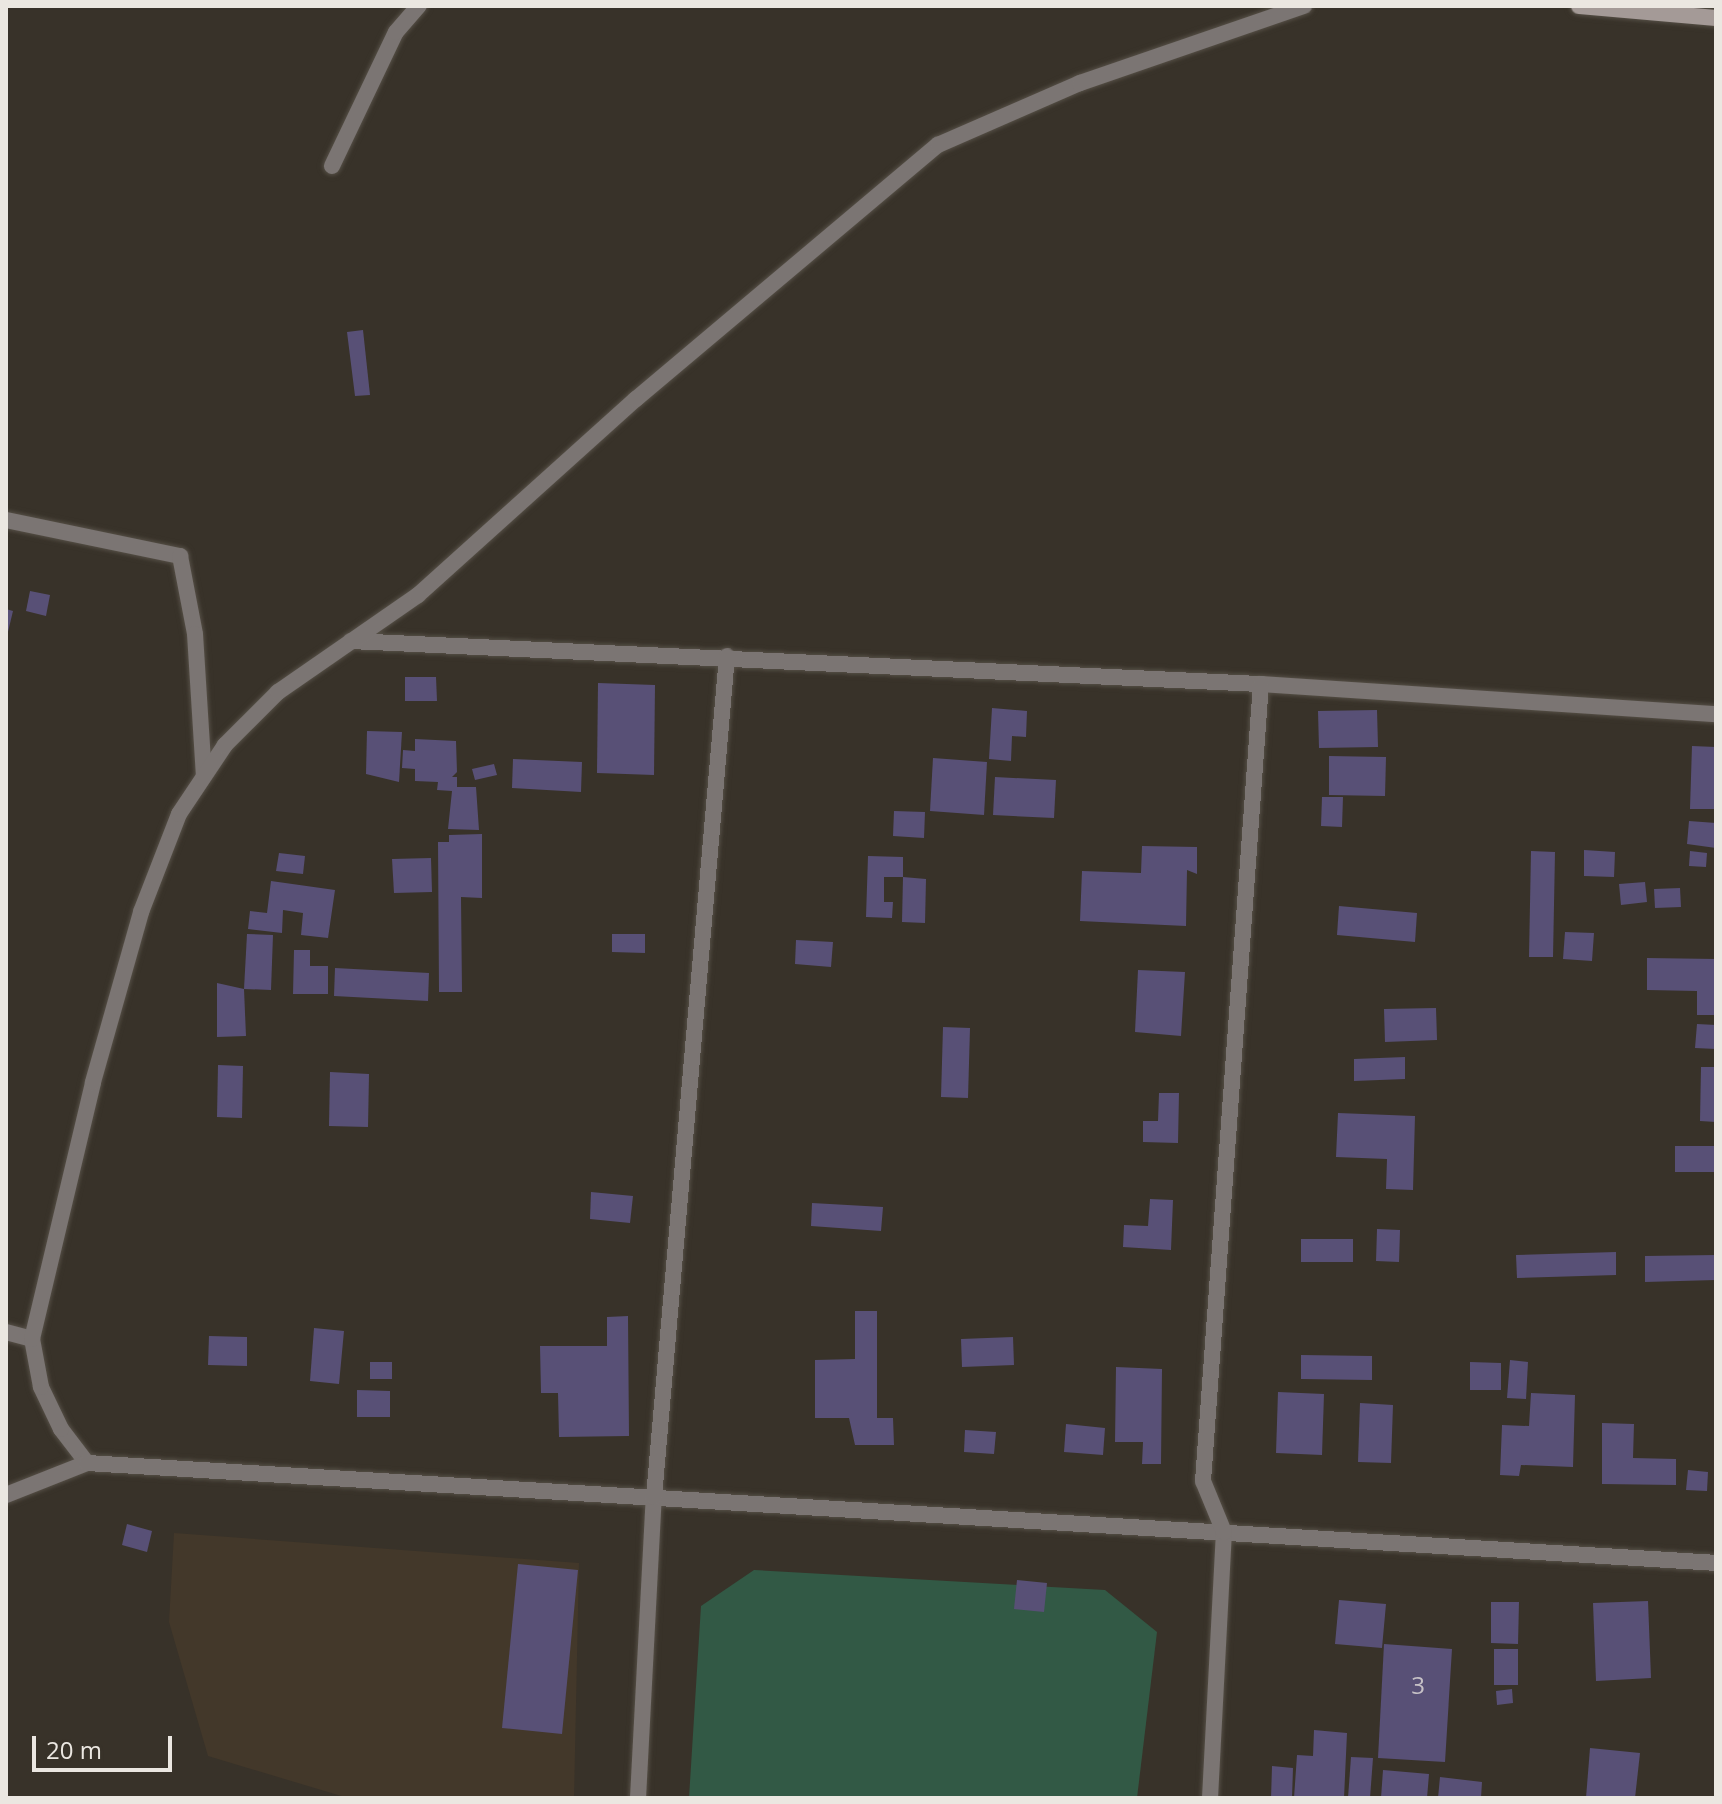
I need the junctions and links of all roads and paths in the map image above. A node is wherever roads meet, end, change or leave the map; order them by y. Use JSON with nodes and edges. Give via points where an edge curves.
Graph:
{"nodes":[{"id":1,"x":419,"y":6,"type":"edge"},
{"id":2,"x":1304,"y":6,"type":"edge"},
{"id":3,"x":1579,"y":6,"type":"edge"},
{"id":4,"x":1716,"y":18,"type":"edge"},
{"id":5,"x":332,"y":166,"type":"dead end"},
{"id":6,"x":6,"y":520,"type":"edge"},
{"id":7,"x":351,"y":641,"type":"junction"},
{"id":8,"x":727,"y":656,"type":"junction"},
{"id":9,"x":1261,"y":684,"type":"junction"},
{"id":10,"x":1716,"y":714,"type":"edge"},
{"id":11,"x":204,"y":776,"type":"junction"},
{"id":12,"x":6,"y":1332,"type":"edge"},
{"id":13,"x":32,"y":1339,"type":"junction"},
{"id":14,"x":87,"y":1463,"type":"junction"},
{"id":15,"x":6,"y":1495,"type":"edge"},
{"id":16,"x":654,"y":1497,"type":"junction"},
{"id":17,"x":1224,"y":1532,"type":"junction"},
{"id":18,"x":1716,"y":1563,"type":"edge"},
{"id":19,"x":638,"y":1798,"type":"edge"},
{"id":20,"x":1210,"y":1798,"type":"edge"}],
"edges":[{"from":1,"to":5,"type":"street","via":[[396,32]]},
{"from":2,"to":7,"type":"street","via":[[1080,83],[938,145],[636,399],[418,595]]},
{"from":3,"to":4,"type":"street"},
{"from":6,"to":11,"type":"street","via":[[180,556],[195,634]]},
{"from":7,"to":8,"type":"street"},
{"from":7,"to":11,"type":"street","via":[[278,692],[225,745]]},
{"from":8,"to":9,"type":"street"},
{"from":8,"to":16,"type":"street"},
{"from":9,"to":10,"type":"street"},
{"from":9,"to":17,"type":"street","via":[[1203,1481]]},
{"from":11,"to":13,"type":"street","via":[[179,814],[141,912],[93,1082]]},
{"from":12,"to":13,"type":"street"},
{"from":13,"to":14,"type":"street","via":[[41,1387],[61,1429]]},
{"from":14,"to":15,"type":"street"},
{"from":14,"to":16,"type":"street"},
{"from":16,"to":17,"type":"street"},
{"from":16,"to":19,"type":"street"},
{"from":17,"to":18,"type":"street"},
{"from":17,"to":20,"type":"street"}]}
